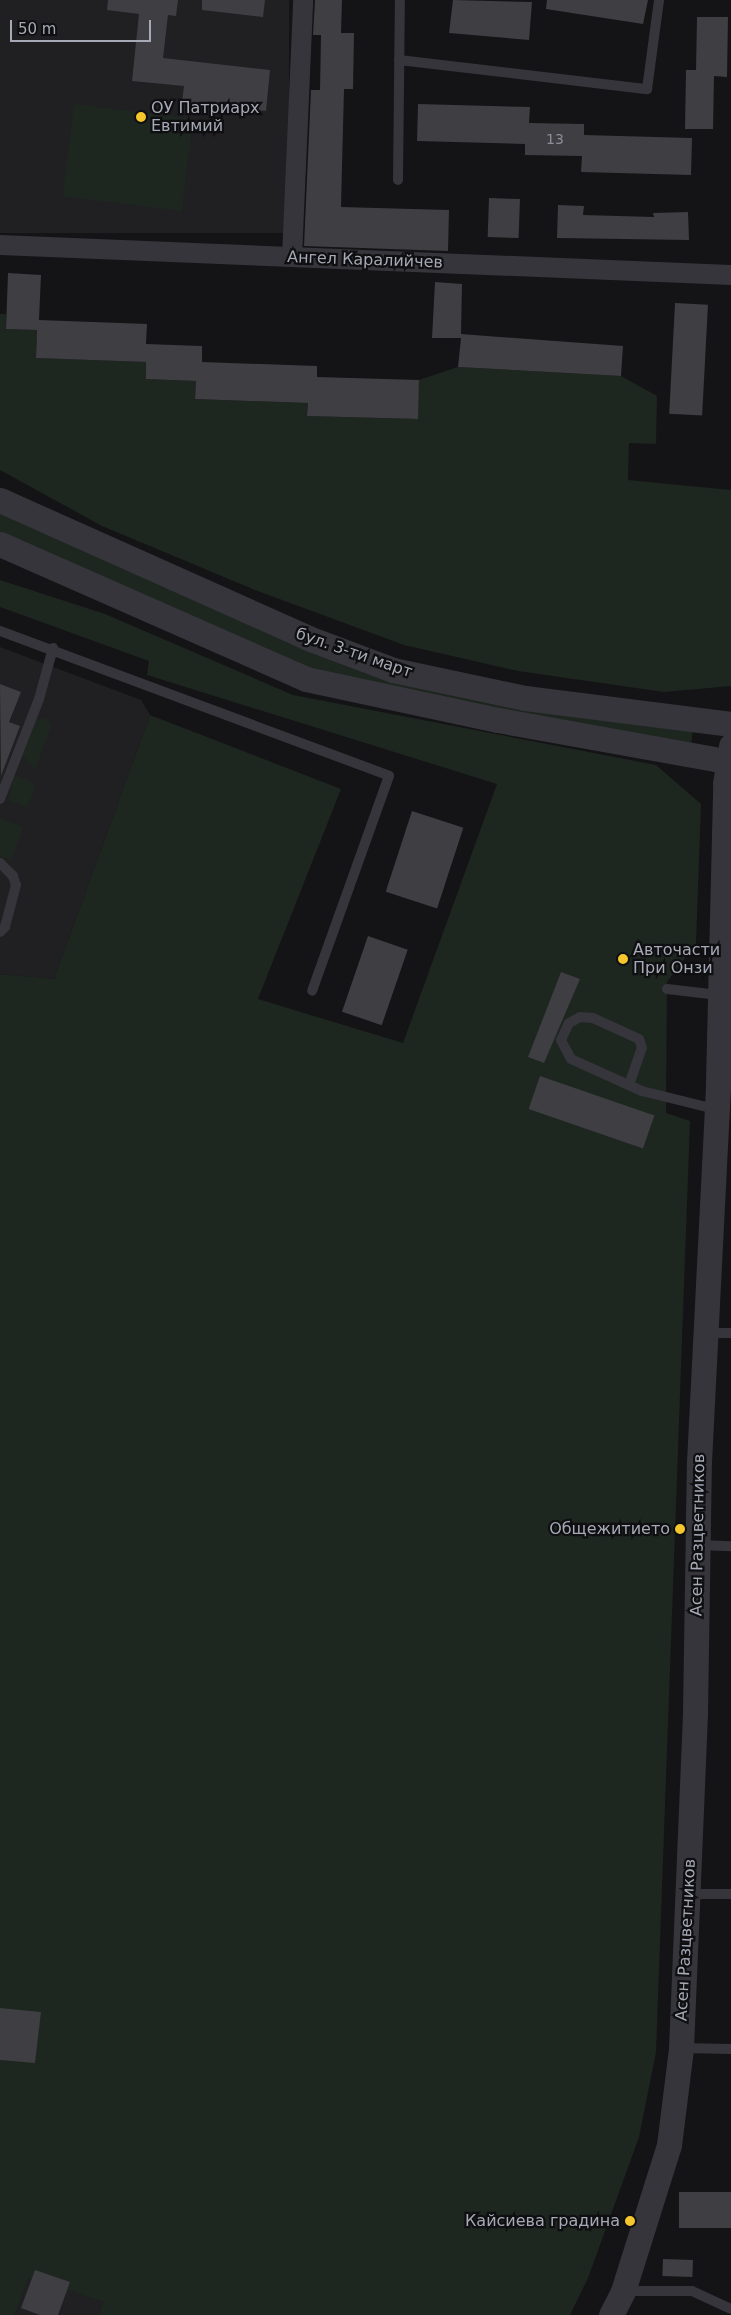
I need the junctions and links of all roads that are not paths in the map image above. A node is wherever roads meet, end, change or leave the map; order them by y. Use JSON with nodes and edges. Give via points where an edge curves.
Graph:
{"nodes":[{"id":1,"x":303,"y":0,"type":"edge"},
{"id":2,"x":400,"y":0,"type":"edge"},
{"id":3,"x":658,"y":0,"type":"edge"},
{"id":4,"x":399,"y":60,"type":"junction"},
{"id":5,"x":398,"y":180,"type":"dead end"},
{"id":6,"x":0,"y":245,"type":"edge"},
{"id":7,"x":292,"y":257,"type":"junction"},
{"id":8,"x":731,"y":275,"type":"edge"},
{"id":9,"x":0,"y":500,"type":"edge"},
{"id":10,"x":0,"y":544,"type":"edge"},
{"id":11,"x":0,"y":631,"type":"edge"},
{"id":12,"x":53,"y":648,"type":"junction"},
{"id":13,"x":731,"y":724,"type":"edge"},
{"id":14,"x":729,"y":756,"type":"edge"},
{"id":15,"x":0,"y":799,"type":"edge"},
{"id":16,"x":0,"y":863,"type":"edge"},
{"id":17,"x":0,"y":932,"type":"edge"},
{"id":18,"x":667,"y":989,"type":"dead end"},
{"id":19,"x":312,"y":991,"type":"dead end"},
{"id":20,"x":720,"y":995,"type":"junction"},
{"id":21,"x":629,"y":1086,"type":"junction"},
{"id":22,"x":721,"y":1116,"type":"edge"},
{"id":23,"x":719,"y":1333,"type":"edge"},
{"id":24,"x":698,"y":1545,"type":"junction"},
{"id":25,"x":731,"y":1546,"type":"edge"},
{"id":26,"x":689,"y":1894,"type":"junction"},
{"id":27,"x":731,"y":1894,"type":"edge"},
{"id":28,"x":681,"y":2048,"type":"junction"},
{"id":29,"x":731,"y":2049,"type":"edge"},
{"id":30,"x":623,"y":2291,"type":"junction"},
{"id":31,"x":731,"y":2309,"type":"edge"},
{"id":32,"x":611,"y":2315,"type":"edge"}],
"edges":[{"from":1,"to":7,"type":"street"},
{"from":2,"to":4,"type":"lane"},
{"from":3,"to":4,"type":"lane","via":[[647,89]]},
{"from":4,"to":5,"type":"lane"},
{"from":6,"to":7,"type":"street","name":"Ангел Каралийчев"},
{"from":7,"to":8,"type":"street","name":"Ангел Каралийчев"},
{"from":9,"to":13,"type":"street","name":"бул. 3-ти март","via":[[308,638],[393,670],[525,698]]},
{"from":10,"to":14,"type":"street","name":"бул. 3-ти март","via":[[306,679],[498,720]]},
{"from":11,"to":12,"type":"lane"},
{"from":12,"to":15,"type":"lane","via":[[39,699]]},
{"from":12,"to":19,"type":"lane","via":[[389,776]]},
{"from":14,"to":20,"type":"street","name":"Асен Разцветников"},
{"from":16,"to":17,"type":"lane","via":[[13,876],[16,885]]},
{"from":18,"to":20,"type":"lane"},
{"from":20,"to":22,"type":"street","name":"Асен Разцветников"},
{"from":21,"to":21,"type":"lane","via":[[642,1048],[640,1039],[593,1018],[580,1017],[569,1023],[562,1040],[571,1059]]},
{"from":21,"to":22,"type":"lane"},
{"from":22,"to":23,"type":"street","name":"Асен Разцветников"},
{"from":23,"to":24,"type":"street","name":"Асен Разцветников"},
{"from":24,"to":25,"type":"lane"},
{"from":24,"to":26,"type":"street","name":"Асен Разцветников"},
{"from":26,"to":27,"type":"lane"},
{"from":26,"to":28,"type":"street","name":"Асен Разцветников"},
{"from":28,"to":29,"type":"lane"},
{"from":28,"to":30,"type":"street","name":"Асен Разцветников","via":[[669,2145]]},
{"from":30,"to":31,"type":"lane","via":[[692,2291]]},
{"from":30,"to":32,"type":"street","name":"Асен Разцветников"}]}
